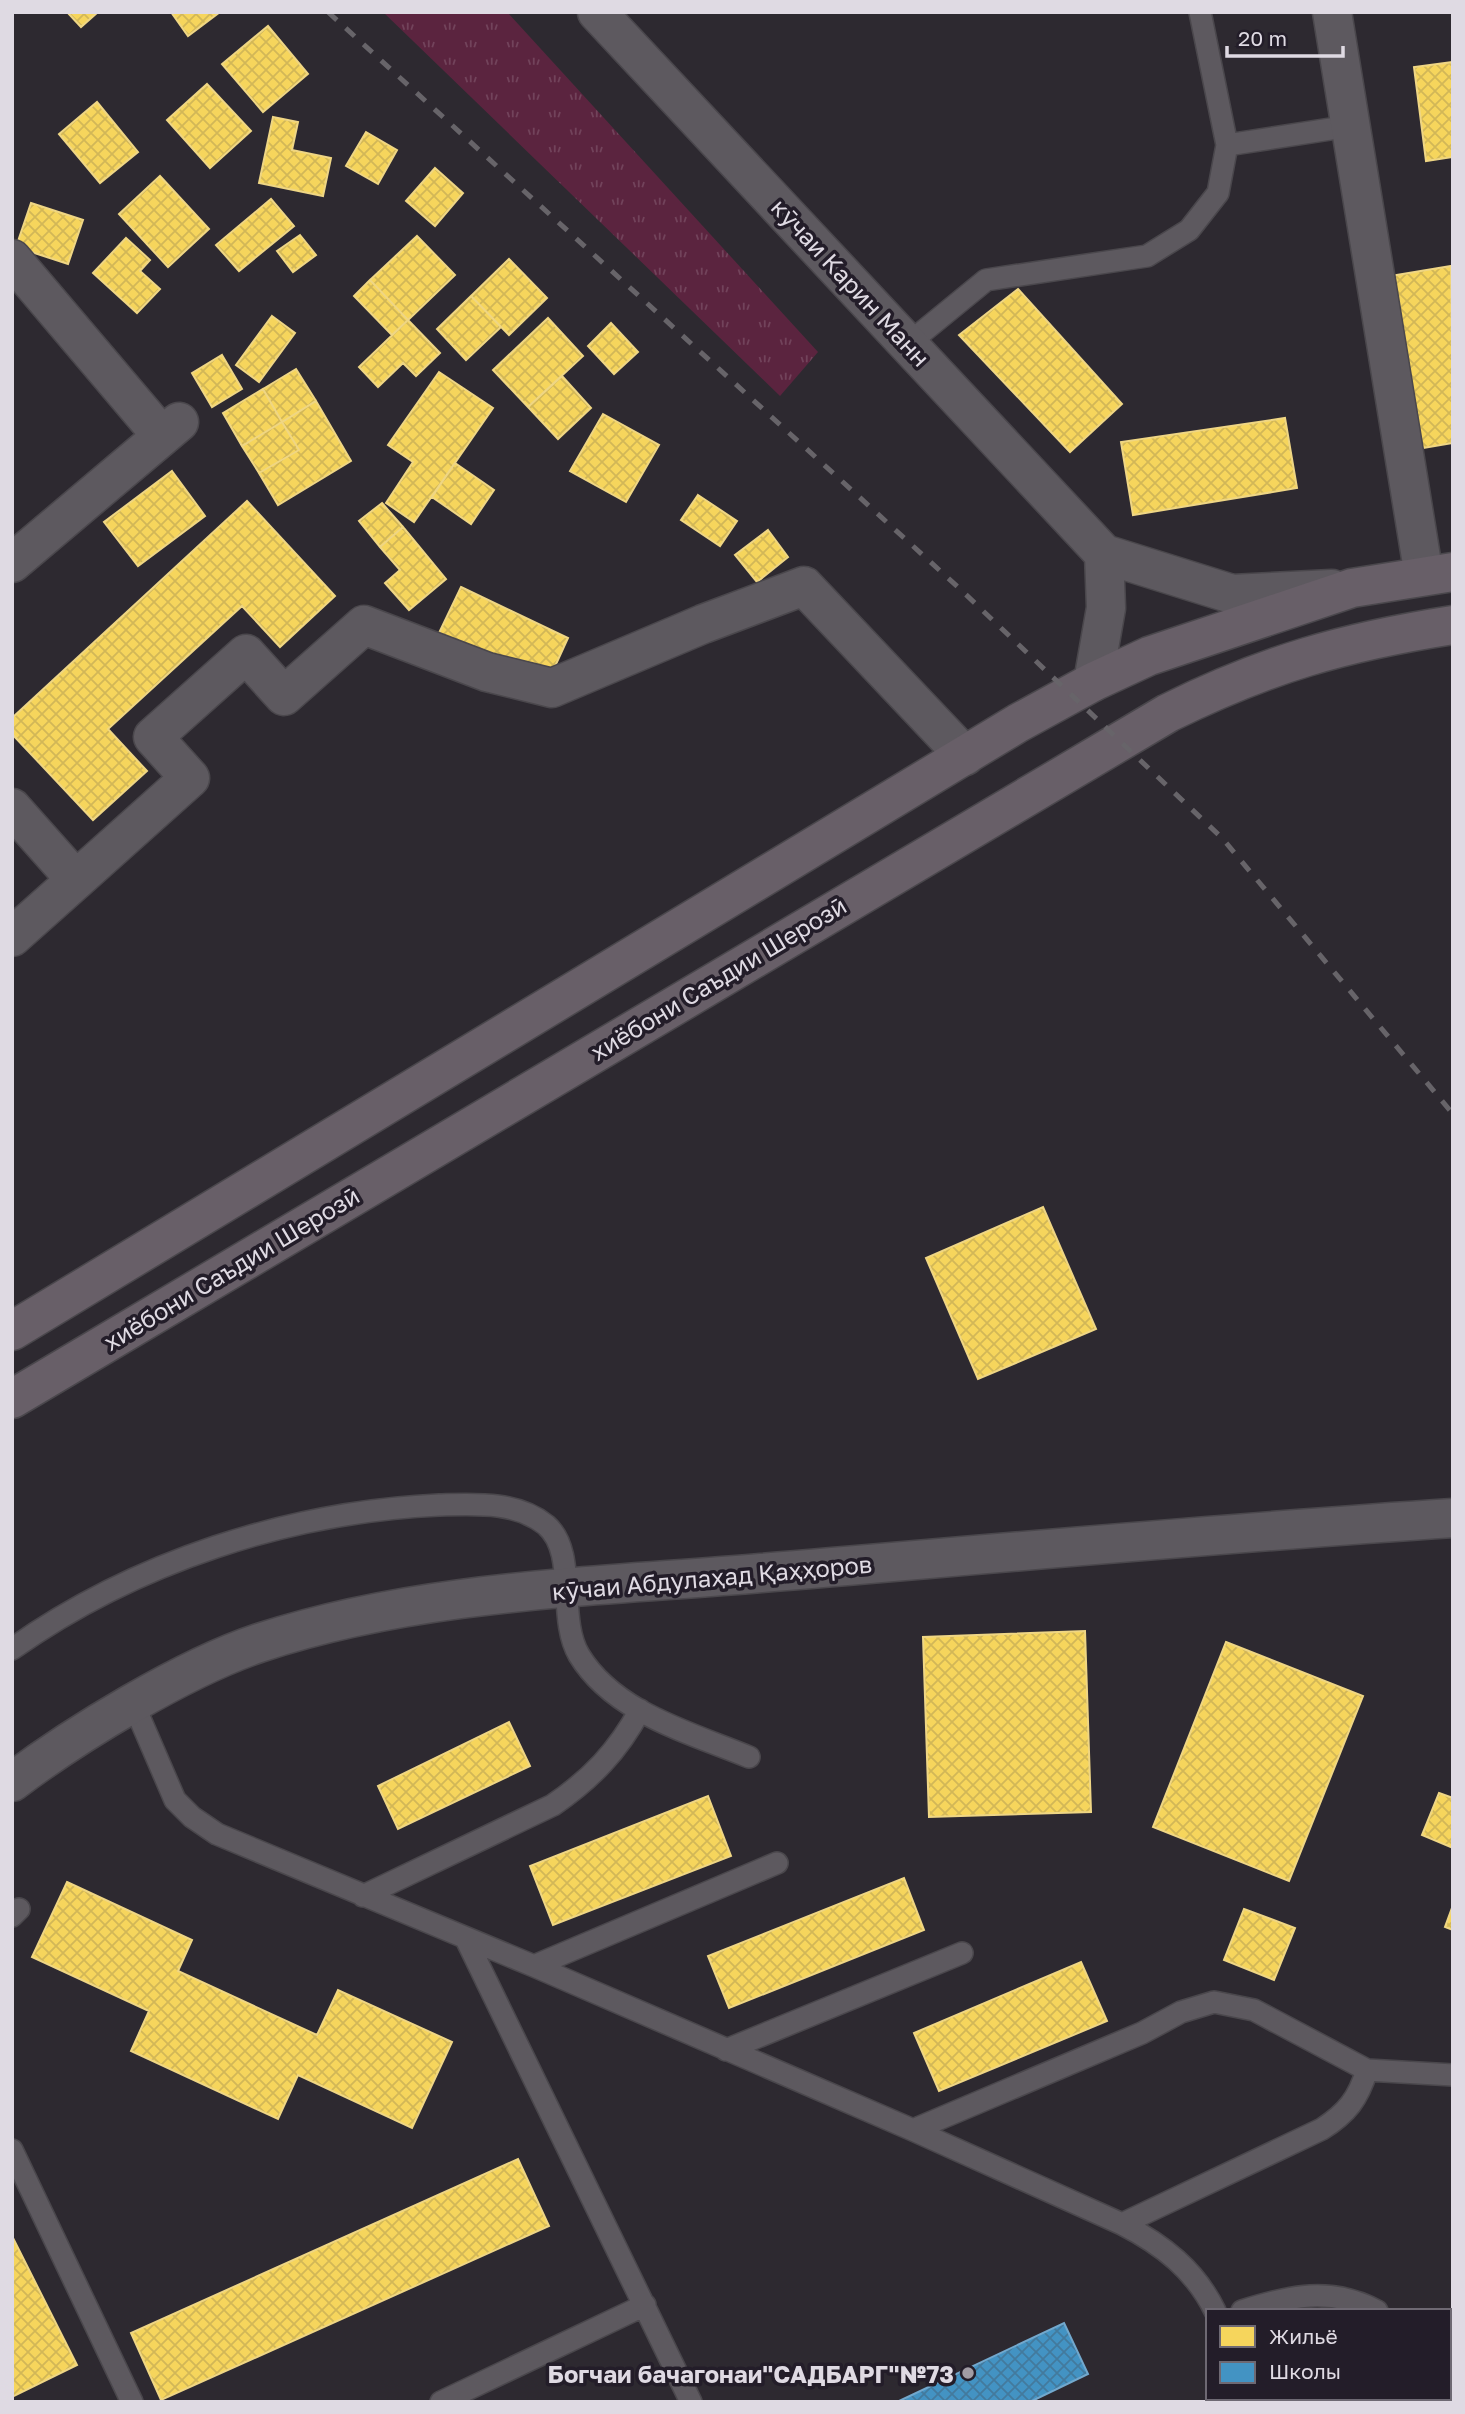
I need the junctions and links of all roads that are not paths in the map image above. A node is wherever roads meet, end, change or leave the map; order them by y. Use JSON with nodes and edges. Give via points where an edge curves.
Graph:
{"nodes":[{"id":1,"x":597,"y":12,"type":"edge"},
{"id":2,"x":1200,"y":12,"type":"edge"},
{"id":3,"x":1332,"y":12,"type":"edge"},
{"id":4,"x":1350,"y":126,"type":"junction"},
{"id":5,"x":1227,"y":145,"type":"junction"},
{"id":6,"x":12,"y":259,"type":"edge"},
{"id":7,"x":909,"y":343,"type":"junction"},
{"id":8,"x":1104,"y":554,"type":"junction"},
{"id":9,"x":12,"y":563,"type":"edge"},
{"id":10,"x":1438,"y":574,"type":"edge"},
{"id":11,"x":1352,"y":588,"type":"junction"},
{"id":12,"x":1453,"y":625,"type":"edge"},
{"id":13,"x":1093,"y":681,"type":"junction"},
{"id":14,"x":965,"y":757,"type":"junction"},
{"id":15,"x":12,"y":808,"type":"edge"},
{"id":16,"x":76,"y":880,"type":"junction"},
{"id":17,"x":12,"y":937,"type":"edge"},
{"id":18,"x":12,"y":1331,"type":"edge"},
{"id":19,"x":12,"y":1399,"type":"edge"},
{"id":20,"x":1453,"y":1518,"type":"edge"},
{"id":21,"x":564,"y":1590,"type":"junction"},
{"id":22,"x":12,"y":1649,"type":"edge"},
{"id":23,"x":134,"y":1704,"type":"junction"},
{"id":24,"x":640,"y":1710,"type":"junction"},
{"id":25,"x":749,"y":1757,"type":"dead end"},
{"id":26,"x":12,"y":1782,"type":"edge"},
{"id":27,"x":777,"y":1863,"type":"dead end"},
{"id":28,"x":363,"y":1896,"type":"junction"},
{"id":29,"x":467,"y":1939,"type":"junction"},
{"id":30,"x":962,"y":1953,"type":"dead end"},
{"id":31,"x":534,"y":1966,"type":"junction"},
{"id":32,"x":726,"y":2050,"type":"junction"},
{"id":33,"x":1367,"y":2070,"type":"junction"},
{"id":34,"x":1453,"y":2075,"type":"edge"},
{"id":35,"x":914,"y":2130,"type":"junction"},
{"id":36,"x":12,"y":2150,"type":"edge"},
{"id":37,"x":1122,"y":2224,"type":"junction"},
{"id":38,"x":645,"y":2305,"type":"junction"},
{"id":39,"x":1215,"y":2309,"type":"edge"},
{"id":40,"x":1249,"y":2309,"type":"edge"},
{"id":41,"x":1370,"y":2309,"type":"edge"},
{"id":42,"x":132,"y":2402,"type":"edge"},
{"id":43,"x":441,"y":2402,"type":"edge"},
{"id":44,"x":691,"y":2402,"type":"edge"}],
"edges":[{"from":1,"to":7,"type":"street","name":"кӯчаи Карин Манн"},
{"from":2,"to":5,"type":"lane"},
{"from":3,"to":4,"type":"street"},
{"from":4,"to":5,"type":"lane"},
{"from":4,"to":10,"type":"street"},
{"from":5,"to":7,"type":"lane","via":[[1218,193],[1189,230],[1147,256],[986,280]]},
{"from":6,"to":9,"type":"street","via":[[171,429]]},
{"from":7,"to":8,"type":"street","name":"кӯчаи Карин Манн"},
{"from":8,"to":11,"type":"street","name":"кӯчаи Карин Манн","via":[[1232,594]]},
{"from":8,"to":13,"type":"street","via":[[1106,608]]},
{"from":10,"to":11,"type":"highway"},
{"from":11,"to":13,"type":"highway","via":[[1149,656]]},
{"from":12,"to":19,"type":"highway","name":"хиёбони Саъдии Шерозӣ","via":[[1372,637],[1286,661],[1168,713]]},
{"from":13,"to":14,"type":"highway"},
{"from":14,"to":16,"type":"street","via":[[804,586],[552,688],[487,672],[365,625],[284,696],[246,654],[153,737],[190,778]]},
{"from":14,"to":18,"type":"highway"},
{"from":15,"to":16,"type":"street"},
{"from":16,"to":17,"type":"street"},
{"from":20,"to":21,"type":"street","name":"кӯчаи Абдулаҳад Қаҳҳоров"},
{"from":21,"to":22,"type":"lane","via":[[559,1540],[532,1515],[504,1506],[466,1504],[344,1513],[205,1551],[85,1605]]},
{"from":21,"to":23,"type":"street","name":"кӯчаи Абдулаҳад Қаҳҳоров","via":[[365,1614],[301,1630],[254,1644]]},
{"from":21,"to":24,"type":"lane","via":[[569,1630],[578,1654],[608,1689]]},
{"from":23,"to":26,"type":"street","name":"кӯчаи Абдулаҳад Қаҳҳоров"},
{"from":23,"to":28,"type":"lane","via":[[162,1775],[175,1800],[192,1818],[247,1849]]},
{"from":24,"to":25,"type":"lane"},
{"from":24,"to":28,"type":"lane","via":[[615,1753],[553,1805]]},
{"from":27,"to":31,"type":"lane"},
{"from":28,"to":29,"type":"lane"},
{"from":29,"to":31,"type":"lane"},
{"from":29,"to":38,"type":"lane"},
{"from":30,"to":32,"type":"lane"},
{"from":31,"to":32,"type":"lane"},
{"from":32,"to":35,"type":"lane"},
{"from":33,"to":34,"type":"lane"},
{"from":33,"to":35,"type":"lane","via":[[1254,2010],[1214,2002],[1181,2012]]},
{"from":33,"to":37,"type":"lane","via":[[1355,2102],[1322,2129]]},
{"from":35,"to":37,"type":"lane"},
{"from":36,"to":42,"type":"lane"},
{"from":37,"to":39,"type":"lane","via":[[1179,2260]]},
{"from":38,"to":43,"type":"lane"},
{"from":38,"to":44,"type":"lane"},
{"from":40,"to":41,"type":"lane","via":[[1296,2295],[1318,2294]]}]}
